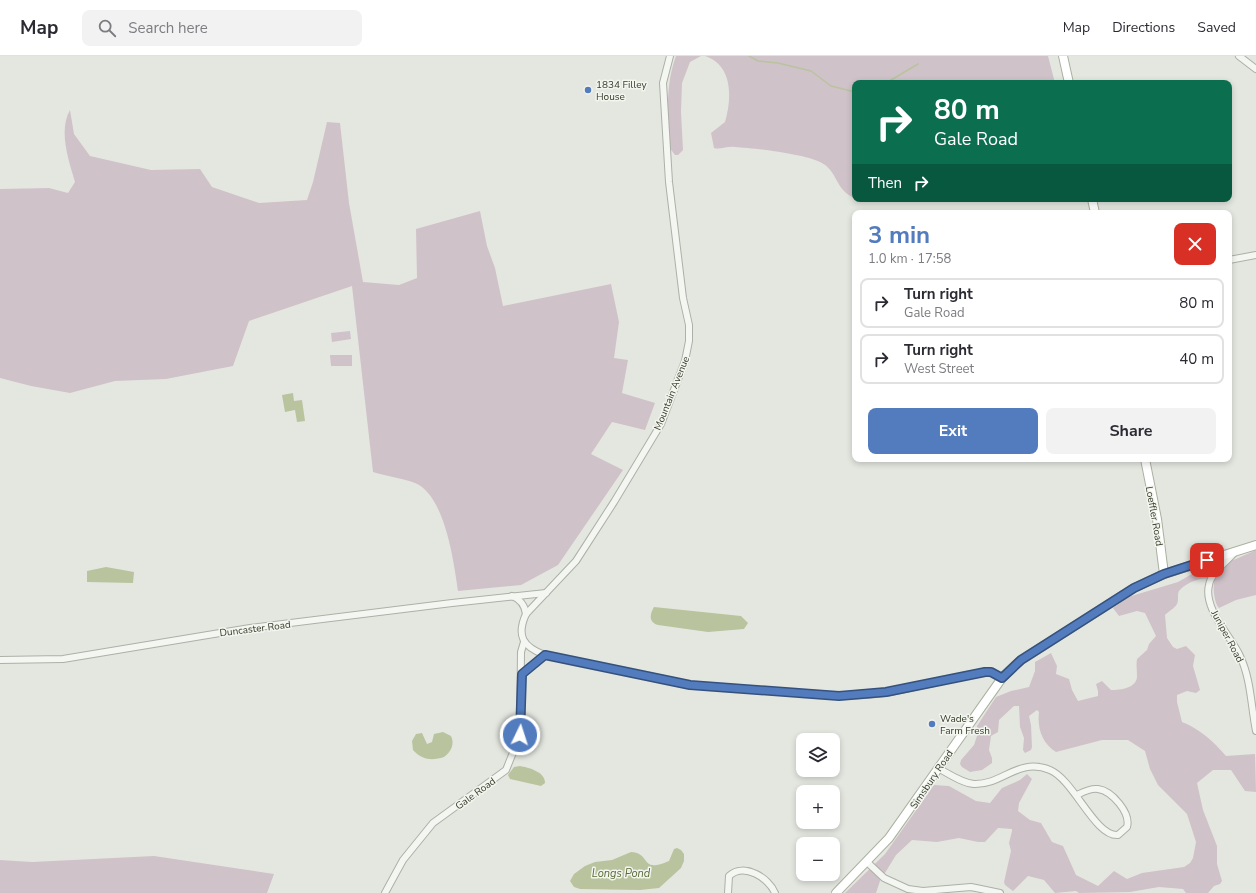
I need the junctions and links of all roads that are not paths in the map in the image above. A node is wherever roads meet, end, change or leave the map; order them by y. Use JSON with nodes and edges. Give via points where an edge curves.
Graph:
{"nodes":[{"id":1,"x":670,"y":56,"type":"edge"},
{"id":2,"x":1063,"y":56,"type":"edge"},
{"id":3,"x":1239,"y":56,"type":"edge"},
{"id":4,"x":1256,"y":69,"type":"edge"},
{"id":5,"x":1068,"y":80,"type":"edge"},
{"id":6,"x":1256,"y":255,"type":"edge"},
{"id":7,"x":1232,"y":259,"type":"edge"},
{"id":8,"x":1145,"y":462,"type":"edge"},
{"id":9,"x":1256,"y":545,"type":"edge"},
{"id":10,"x":1235,"y":551,"type":"junction"},
{"id":11,"x":1164,"y":574,"type":"junction"},
{"id":12,"x":546,"y":593,"type":"junction"},
{"id":13,"x":510,"y":596,"type":"junction"},
{"id":14,"x":526,"y":614,"type":"junction"},
{"id":15,"x":524,"y":642,"type":"junction"},
{"id":16,"x":545,"y":655,"type":"junction"},
{"id":17,"x":0,"y":660,"type":"edge"},
{"id":18,"x":522,"y":674,"type":"junction"},
{"id":19,"x":1002,"y":678,"type":"junction"},
{"id":20,"x":1256,"y":731,"type":"edge"},
{"id":21,"x":938,"y":768,"type":"junction"},
{"id":22,"x":1077,"y":795,"type":"junction"},
{"id":23,"x":867,"y":862,"type":"junction"},
{"id":24,"x":385,"y":893,"type":"edge"},
{"id":25,"x":728,"y":893,"type":"edge"},
{"id":26,"x":775,"y":893,"type":"edge"},
{"id":27,"x":836,"y":893,"type":"edge"},
{"id":28,"x":1000,"y":893,"type":"edge"}],
"edges":[{"from":1,"to":12,"type":"street","name":"Mountain Avenue","via":[[662,83],[669,182],[683,298],[689,325],[685,361],[661,424],[576,561]]},
{"from":2,"to":5,"type":"main road"},
{"from":3,"to":4,"type":"street"},
{"from":6,"to":7,"type":"street"},
{"from":8,"to":11,"type":"main road","name":"Loeffler Road","via":[[1157,519]]},
{"from":9,"to":10,"type":"main road","name":"Simsbury Road"},
{"from":10,"to":11,"type":"main road","name":"Simsbury Road"},
{"from":10,"to":20,"type":"street","name":"Juniper Road","via":[[1211,578],[1208,590],[1213,611],[1244,666]]},
{"from":11,"to":19,"type":"main road","name":"Simsbury Road","via":[[1102,607],[1021,660]]},
{"from":12,"to":13,"type":"street","name":"Duncaster Road"},
{"from":12,"to":14,"type":"street","name":"Mountain Avenue"},
{"from":13,"to":14,"type":"street","via":[[519,600],[526,608]]},
{"from":13,"to":17,"type":"street","name":"Duncaster Road","via":[[250,628],[63,659]]},
{"from":14,"to":15,"type":"street","via":[[522,633]]},
{"from":15,"to":16,"type":"street","via":[[531,650]]},
{"from":15,"to":18,"type":"street","name":"Gale Road","via":[[521,652]]},
{"from":16,"to":18,"type":"street"},
{"from":16,"to":19,"type":"street","via":[[690,685],[839,696],[886,692],[985,672]]},
{"from":18,"to":24,"type":"street","name":"Gale Road","via":[[520,735],[506,770],[433,823],[403,860]]},
{"from":19,"to":21,"type":"main road","name":"Simsbury Road"},
{"from":21,"to":22,"type":"street","via":[[974,784],[991,782],[1021,768],[1039,767],[1056,774]]},
{"from":21,"to":23,"type":"main road","name":"Simsbury Road","via":[[889,838]]},
{"from":22,"to":22,"type":"street","via":[[1108,834],[1118,835],[1127,827],[1128,818],[1124,811],[1106,792],[1098,789]]},
{"from":23,"to":27,"type":"main road","name":"Simsbury Road"},
{"from":23,"to":28,"type":"street","via":[[884,878],[908,889],[923,891],[971,887]]},
{"from":25,"to":26,"type":"street","via":[[729,876],[741,871],[766,880]]}]}
